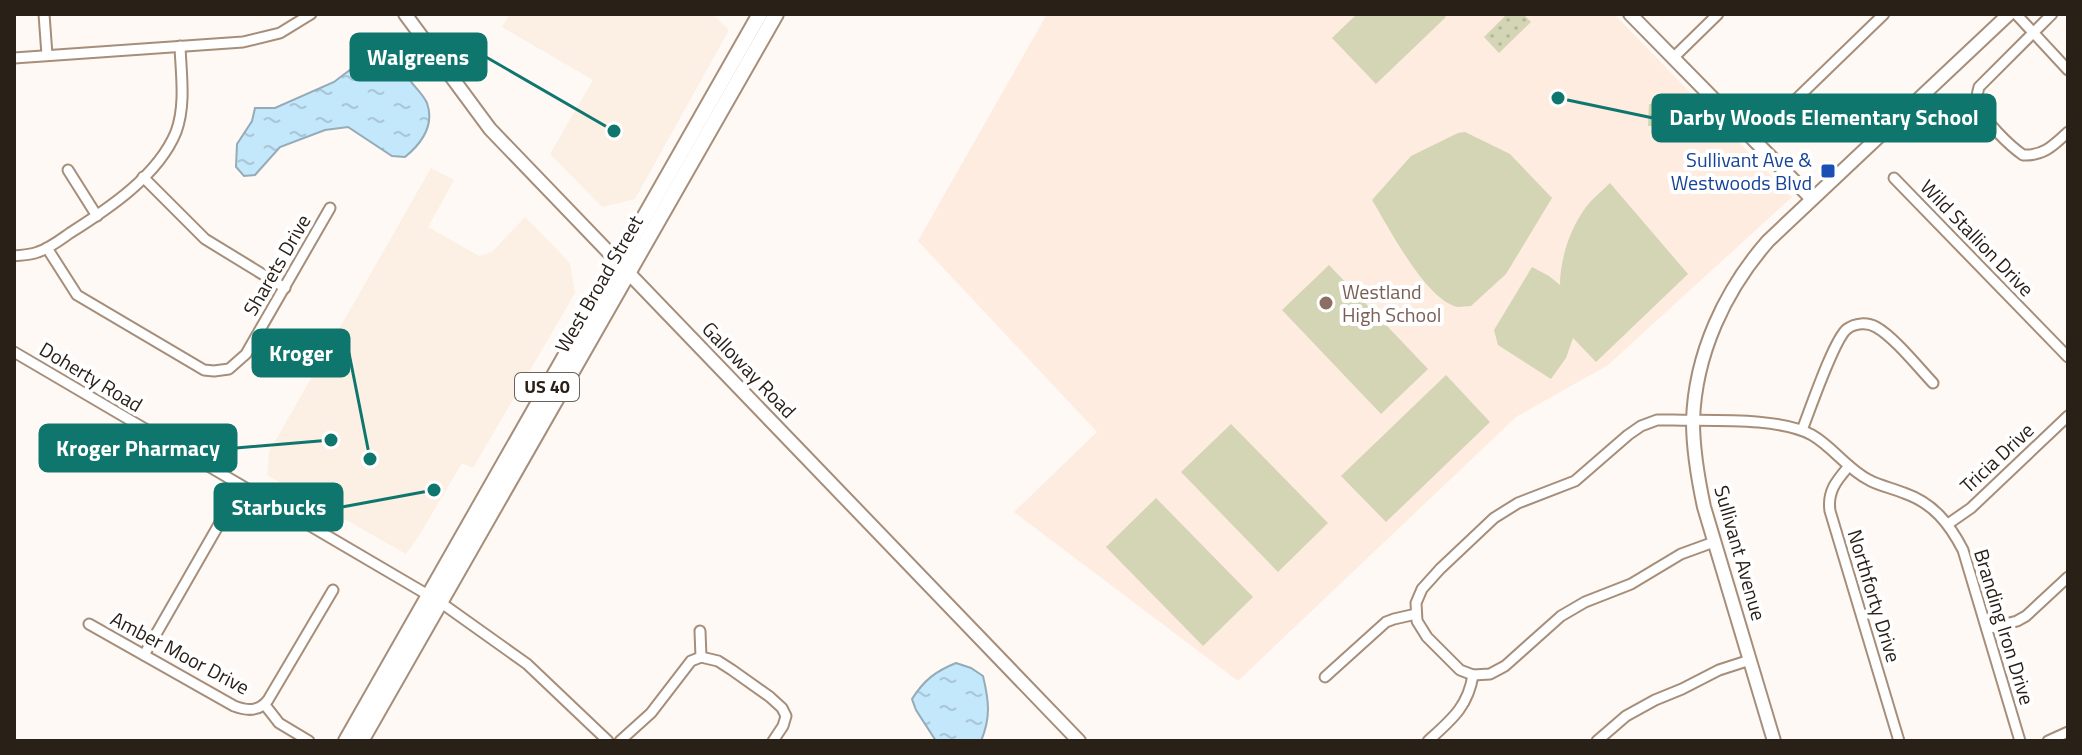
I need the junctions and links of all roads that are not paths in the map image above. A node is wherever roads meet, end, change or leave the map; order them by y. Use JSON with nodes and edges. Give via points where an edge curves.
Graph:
{"nodes":[{"id":1,"x":44,"y":14,"type":"edge"},
{"id":2,"x":311,"y":14,"type":"edge"},
{"id":3,"x":405,"y":14,"type":"edge"},
{"id":4,"x":760,"y":14,"type":"edge"},
{"id":5,"x":776,"y":14,"type":"edge"},
{"id":6,"x":1630,"y":14,"type":"edge"},
{"id":7,"x":1718,"y":14,"type":"edge"},
{"id":8,"x":1884,"y":14,"type":"edge"},
{"id":9,"x":2009,"y":14,"type":"edge"},
{"id":10,"x":2016,"y":14,"type":"edge"},
{"id":11,"x":2052,"y":14,"type":"edge"},
{"id":12,"x":2034,"y":33,"type":"junction"},
{"id":13,"x":180,"y":46,"type":"junction"},
{"id":14,"x":47,"y":55,"type":"junction"},
{"id":15,"x":14,"y":58,"type":"edge"},
{"id":16,"x":1673,"y":58,"type":"junction"},
{"id":17,"x":2068,"y":70,"type":"edge"},
{"id":18,"x":2068,"y":132,"type":"edge"},
{"id":19,"x":1754,"y":140,"type":"junction"},
{"id":20,"x":68,"y":170,"type":"dead end"},
{"id":21,"x":143,"y":177,"type":"junction"},
{"id":22,"x":1894,"y":178,"type":"dead end"},
{"id":23,"x":1812,"y":199,"type":"junction"},
{"id":24,"x":330,"y":208,"type":"dead end"},
{"id":25,"x":97,"y":216,"type":"junction"},
{"id":26,"x":47,"y":248,"type":"junction"},
{"id":27,"x":14,"y":256,"type":"edge"},
{"id":28,"x":624,"y":267,"type":"junction"},
{"id":29,"x":285,"y":288,"type":"junction"},
{"id":30,"x":14,"y":352,"type":"edge"},
{"id":31,"x":2068,"y":357,"type":"edge"},
{"id":32,"x":1933,"y":383,"type":"dead end"},
{"id":33,"x":2068,"y":416,"type":"edge"},
{"id":34,"x":1693,"y":420,"type":"junction"},
{"id":35,"x":1802,"y":430,"type":"junction"},
{"id":36,"x":1849,"y":466,"type":"junction"},
{"id":37,"x":241,"y":486,"type":"junction"},
{"id":38,"x":1948,"y":524,"type":"junction"},
{"id":39,"x":1714,"y":542,"type":"junction"},
{"id":40,"x":2068,"y":577,"type":"edge"},
{"id":41,"x":333,"y":590,"type":"dead end"},
{"id":42,"x":434,"y":598,"type":"junction"},
{"id":43,"x":1416,"y":614,"type":"junction"},
{"id":44,"x":89,"y":624,"type":"dead end"},
{"id":45,"x":1987,"y":629,"type":"junction"},
{"id":46,"x":700,"y":631,"type":"dead end"},
{"id":47,"x":144,"y":655,"type":"junction"},
{"id":48,"x":701,"y":657,"type":"junction"},
{"id":49,"x":1750,"y":660,"type":"junction"},
{"id":50,"x":1473,"y":675,"type":"junction"},
{"id":51,"x":1325,"y":677,"type":"dead end"},
{"id":52,"x":265,"y":705,"type":"junction"},
{"id":53,"x":2068,"y":732,"type":"edge"},
{"id":54,"x":309,"y":741,"type":"edge"},
{"id":55,"x":346,"y":741,"type":"edge"},
{"id":56,"x":361,"y":741,"type":"edge"},
{"id":57,"x":608,"y":741,"type":"edge"},
{"id":58,"x":620,"y":741,"type":"edge"},
{"id":59,"x":773,"y":741,"type":"edge"},
{"id":60,"x":1079,"y":741,"type":"edge"},
{"id":61,"x":1428,"y":741,"type":"edge"},
{"id":62,"x":1597,"y":741,"type":"edge"},
{"id":63,"x":1774,"y":741,"type":"edge"},
{"id":64,"x":1899,"y":741,"type":"edge"},
{"id":65,"x":2020,"y":741,"type":"edge"},
{"id":66,"x":2048,"y":741,"type":"edge"}],
"edges":[{"from":1,"to":14,"type":"street"},
{"from":2,"to":13,"type":"street","via":[[262,38]]},
{"from":3,"to":28,"type":"street","name":"Galloway Road","via":[[490,129]]},
{"from":4,"to":28,"type":"main road","name":"West Broad Street","number":"US 40"},
{"from":5,"to":28,"type":"main road","name":"West Broad Street","number":"US 40"},
{"from":6,"to":16,"type":"street"},
{"from":7,"to":16,"type":"street"},
{"from":8,"to":19,"type":"street"},
{"from":9,"to":23,"type":"street","name":"Sullivant Avenue"},
{"from":10,"to":12,"type":"street"},
{"from":11,"to":12,"type":"street"},
{"from":12,"to":17,"type":"street"},
{"from":12,"to":18,"type":"street","via":[[1979,87],[1979,109],[2023,155],[2047,151]]},
{"from":13,"to":14,"type":"street"},
{"from":13,"to":21,"type":"street","via":[[183,91],[176,131]]},
{"from":14,"to":15,"type":"street"},
{"from":16,"to":19,"type":"street"},
{"from":19,"to":23,"type":"street"},
{"from":20,"to":25,"type":"street"},
{"from":21,"to":25,"type":"street"},
{"from":21,"to":29,"type":"street","via":[[205,239]]},
{"from":22,"to":31,"type":"street","name":"Wild Stallion Drive"},
{"from":23,"to":34,"type":"street","name":"Sullivant Avenue","via":[[1753,257],[1720,312],[1700,371]]},
{"from":24,"to":29,"type":"street","name":"Sharets Drive"},
{"from":25,"to":26,"type":"street"},
{"from":26,"to":27,"type":"street"},
{"from":26,"to":29,"type":"street","name":"Sharets Drive","via":[[77,295],[204,370],[234,367]]},
{"from":28,"to":42,"type":"main road","name":"West Broad Street","number":"US 40"},
{"from":28,"to":60,"type":"street","name":"Galloway Road"},
{"from":30,"to":37,"type":"street","name":"Doherty Road"},
{"from":32,"to":35,"type":"street","via":[[1880,329],[1850,327],[1836,345]]},
{"from":33,"to":38,"type":"street","name":"Tricia Drive"},
{"from":34,"to":35,"type":"street","name":"Branding Iron Drive"},
{"from":34,"to":39,"type":"street","name":"Sullivant Avenue","via":[[1698,479]]},
{"from":34,"to":43,"type":"street","name":"Branding Iron Drive","via":[[1657,420],[1641,426],[1575,481],[1505,510],[1432,577],[1418,595]]},
{"from":35,"to":36,"type":"street","name":"Branding Iron Drive"},
{"from":36,"to":38,"type":"street","name":"Branding Iron Drive","via":[[1876,484],[1921,500]]},
{"from":36,"to":64,"type":"street","name":"Northforty Drive","via":[[1832,488],[1829,503]]},
{"from":37,"to":42,"type":"street","name":"Doherty Road"},
{"from":37,"to":47,"type":"street"},
{"from":38,"to":45,"type":"street","name":"Branding Iron Drive","via":[[1963,550]]},
{"from":39,"to":49,"type":"street","name":"Sullivant Avenue"},
{"from":39,"to":50,"type":"street","via":[[1585,602],[1561,616],[1505,666]]},
{"from":40,"to":45,"type":"street","via":[[2026,616]]},
{"from":41,"to":52,"type":"street","name":"Amber Moor Drive"},
{"from":42,"to":55,"type":"main road","name":"West Broad Street","number":"US 40"},
{"from":42,"to":56,"type":"main road","name":"West Broad Street","number":"US 40"},
{"from":42,"to":57,"type":"street","name":"Doherty Road","via":[[527,664]]},
{"from":43,"to":50,"type":"street","via":[[1421,630],[1453,665]]},
{"from":43,"to":51,"type":"street","via":[[1386,622]]},
{"from":44,"to":47,"type":"street","name":"Amber Moor Drive"},
{"from":45,"to":65,"type":"street","name":"Branding Iron Drive"},
{"from":46,"to":48,"type":"street"},
{"from":47,"to":52,"type":"street","name":"Amber Moor Drive","via":[[234,706],[245,710]]},
{"from":48,"to":58,"type":"street","via":[[691,661],[651,713]]},
{"from":48,"to":59,"type":"street","via":[[718,661],[785,713]]},
{"from":49,"to":62,"type":"street","via":[[1655,700]]},
{"from":49,"to":63,"type":"street","name":"Sullivant Avenue"},
{"from":50,"to":61,"type":"street","via":[[1465,703]]},
{"from":52,"to":54,"type":"street","via":[[279,723]]},
{"from":53,"to":66,"type":"street"}]}
